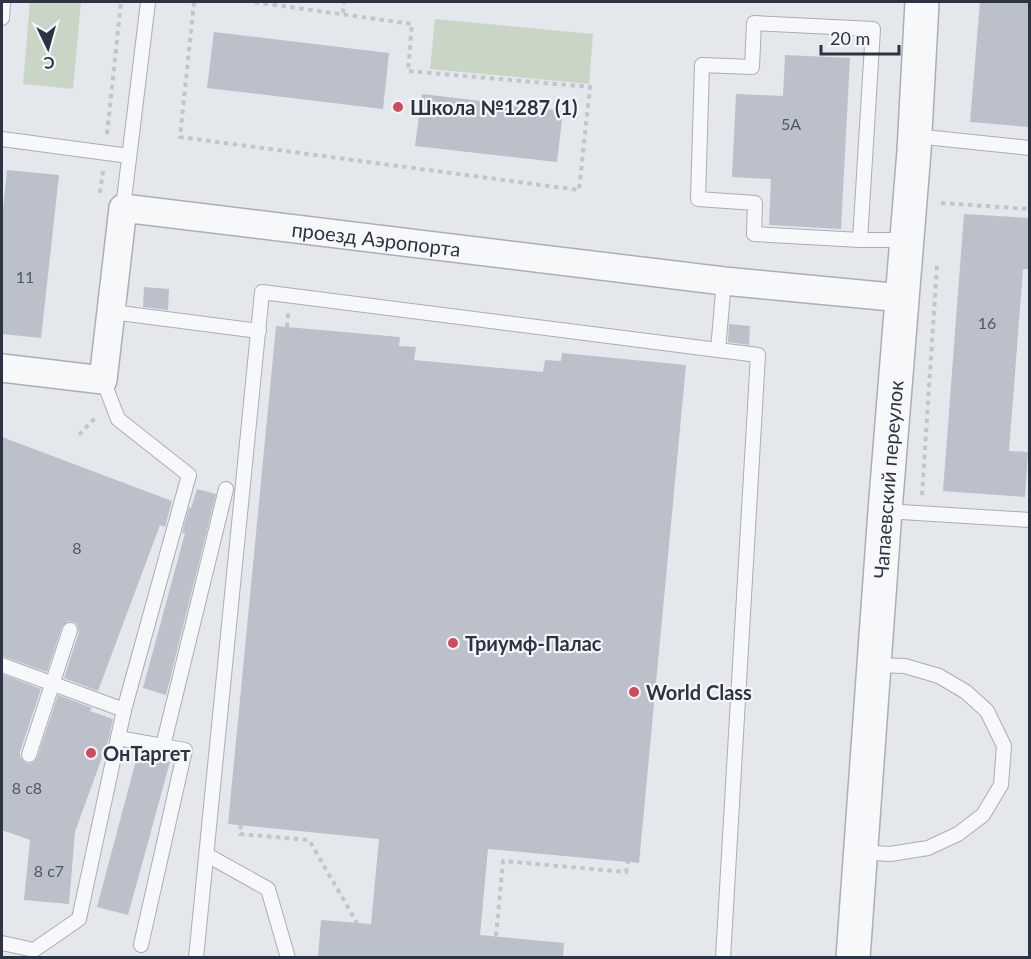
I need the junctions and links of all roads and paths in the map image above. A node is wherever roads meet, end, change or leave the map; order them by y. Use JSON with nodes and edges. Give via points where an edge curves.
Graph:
{"nodes":[{"id":1,"x":3,"y":2,"type":"edge"},
{"id":2,"x":121,"y":2,"type":"edge"},
{"id":3,"x":148,"y":2,"type":"edge"},
{"id":4,"x":194,"y":2,"type":"edge"},
{"id":5,"x":254,"y":2,"type":"edge"},
{"id":6,"x":344,"y":2,"type":"edge"},
{"id":7,"x":922,"y":2,"type":"edge"},
{"id":8,"x":343,"y":13,"type":"junction"},
{"id":9,"x":2,"y":18,"type":"edge"},
{"id":10,"x":915,"y":136,"type":"junction"},
{"id":11,"x":2,"y":140,"type":"edge"},
{"id":12,"x":1029,"y":148,"type":"edge"},
{"id":13,"x":105,"y":153,"type":"junction"},
{"id":14,"x":129,"y":156,"type":"junction"},
{"id":15,"x":941,"y":203,"type":"dead end"},
{"id":16,"x":112,"y":204,"type":"junction"},
{"id":17,"x":1029,"y":209,"type":"edge"},
{"id":18,"x":860,"y":240,"type":"junction"},
{"id":19,"x":907,"y":240,"type":"junction"},
{"id":20,"x":724,"y":281,"type":"junction"},
{"id":21,"x":902,"y":298,"type":"junction"},
{"id":22,"x":112,"y":312,"type":"junction"},
{"id":23,"x":259,"y":331,"type":"junction"},
{"id":24,"x":718,"y":350,"type":"junction"},
{"id":25,"x":2,"y":368,"type":"edge"},
{"id":26,"x":103,"y":380,"type":"junction"},
{"id":27,"x":226,"y":489,"type":"dead end"},
{"id":28,"x":885,"y":511,"type":"junction"},
{"id":29,"x":1029,"y":520,"type":"edge"},
{"id":30,"x":70,"y":630,"type":"dead end"},
{"id":31,"x":2,"y":665,"type":"edge"},
{"id":32,"x":874,"y":665,"type":"junction"},
{"id":33,"x":52,"y":684,"type":"junction"},
{"id":34,"x":124,"y":710,"type":"junction"},
{"id":35,"x":118,"y":738,"type":"junction"},
{"id":36,"x":163,"y":746,"type":"junction"},
{"id":37,"x":29,"y":755,"type":"dead end"},
{"id":38,"x":241,"y":825,"type":"dead end"},
{"id":39,"x":860,"y":852,"type":"junction"},
{"id":40,"x":207,"y":855,"type":"junction"},
{"id":41,"x":628,"y":862,"type":"dead end"},
{"id":42,"x":357,"y":923,"type":"dead end"},
{"id":43,"x":496,"y":936,"type":"dead end"},
{"id":44,"x":2,"y":944,"type":"edge"},
{"id":45,"x":141,"y":945,"type":"dead end"},
{"id":46,"x":33,"y":954,"type":"edge"},
{"id":47,"x":196,"y":957,"type":"edge"},
{"id":48,"x":288,"y":957,"type":"edge"},
{"id":49,"x":723,"y":957,"type":"edge"},
{"id":50,"x":853,"y":957,"type":"edge"}],
"edges":[{"from":1,"to":9,"type":"lane"},
{"from":2,"to":13,"type":"path"},
{"from":3,"to":14,"type":"lane"},
{"from":4,"to":8,"type":"path","via":[[180,137],[579,190],[590,87],[408,71],[412,24]]},
{"from":5,"to":8,"type":"path"},
{"from":6,"to":8,"type":"path"},
{"from":7,"to":10,"type":"street","name":"Чапаевский переулок"},
{"from":10,"to":12,"type":"lane"},
{"from":10,"to":19,"type":"street","name":"Чапаевский переулок"},
{"from":11,"to":13,"type":"lane"},
{"from":13,"to":14,"type":"lane"},
{"from":13,"to":16,"type":"path"},
{"from":14,"to":16,"type":"lane"},
{"from":15,"to":17,"type":"path"},
{"from":16,"to":20,"type":"street","name":"проезд Аэропорта"},
{"from":16,"to":22,"type":"street"},
{"from":18,"to":18,"type":"lane","via":[[873,28],[754,22],[752,67],[702,66],[698,199],[755,202],[754,234]]},
{"from":18,"to":19,"type":"lane"},
{"from":19,"to":21,"type":"street","name":"Чапаевский переулок"},
{"from":20,"to":21,"type":"street","name":"проезд Аэропорта"},
{"from":20,"to":24,"type":"lane"},
{"from":21,"to":28,"type":"street","name":"Чапаевский переулок"},
{"from":22,"to":23,"type":"lane"},
{"from":22,"to":26,"type":"street"},
{"from":23,"to":24,"type":"lane","via":[[262,292]]},
{"from":23,"to":40,"type":"lane"},
{"from":24,"to":49,"type":"lane","via":[[758,355]]},
{"from":25,"to":26,"type":"street"},
{"from":26,"to":34,"type":"lane","via":[[118,419],[189,475]]},
{"from":27,"to":36,"type":"lane"},
{"from":28,"to":29,"type":"lane"},
{"from":28,"to":32,"type":"street","name":"Чапаевский переулок"},
{"from":30,"to":33,"type":"lane"},
{"from":31,"to":33,"type":"lane"},
{"from":32,"to":39,"type":"street","name":"Чапаевский переулок"},
{"from":32,"to":39,"type":"lane","via":[[905,666],[939,676],[966,692],[987,711],[1004,746],[1001,785],[983,815],[958,834],[928,848],[890,854]]},
{"from":33,"to":34,"type":"lane"},
{"from":33,"to":37,"type":"lane"},
{"from":34,"to":35,"type":"lane"},
{"from":35,"to":36,"type":"lane"},
{"from":35,"to":46,"type":"lane","via":[[79,919]]},
{"from":36,"to":45,"type":"lane","via":[[185,750]]},
{"from":38,"to":42,"type":"path","via":[[240,834],[309,840]]},
{"from":39,"to":50,"type":"street","name":"Чапаевский переулок"},
{"from":40,"to":47,"type":"lane"},
{"from":40,"to":48,"type":"lane","via":[[268,889]]},
{"from":41,"to":43,"type":"path","via":[[626,872],[503,861]]},
{"from":44,"to":46,"type":"lane"}]}
